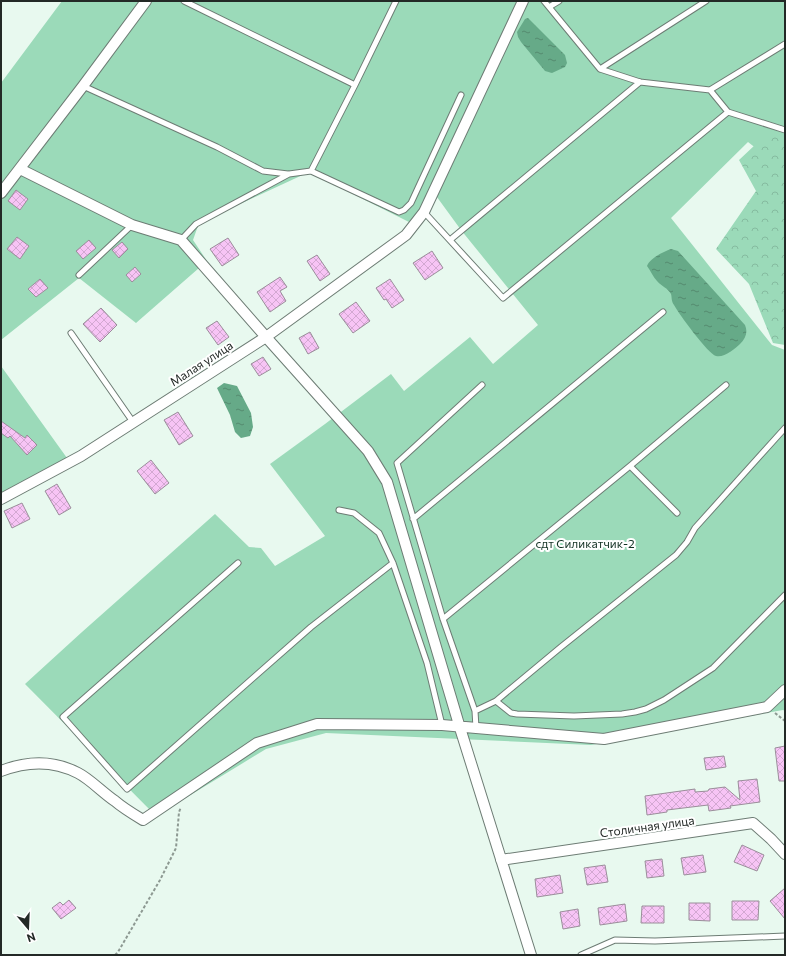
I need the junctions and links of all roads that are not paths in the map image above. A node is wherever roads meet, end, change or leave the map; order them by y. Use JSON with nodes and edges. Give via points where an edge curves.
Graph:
{"nodes":[{"id":1,"x":146,"y":1,"type":"edge"},
{"id":2,"x":184,"y":1,"type":"edge"},
{"id":3,"x":396,"y":1,"type":"edge"},
{"id":4,"x":523,"y":1,"type":"edge"},
{"id":5,"x":544,"y":1,"type":"edge"},
{"id":6,"x":559,"y":1,"type":"edge"},
{"id":7,"x":706,"y":1,"type":"edge"},
{"id":8,"x":549,"y":7,"type":"junction"},
{"id":9,"x":785,"y":44,"type":"edge"},
{"id":10,"x":600,"y":69,"type":"junction"},
{"id":11,"x":640,"y":82,"type":"junction"},
{"id":12,"x":355,"y":85,"type":"junction"},
{"id":13,"x":83,"y":86,"type":"junction"},
{"id":14,"x":710,"y":90,"type":"junction"},
{"id":15,"x":461,"y":96,"type":"dead end"},
{"id":16,"x":728,"y":112,"type":"junction"},
{"id":17,"x":785,"y":130,"type":"edge"},
{"id":18,"x":20,"y":169,"type":"junction"},
{"id":19,"x":310,"y":171,"type":"junction"},
{"id":20,"x":289,"y":174,"type":"junction"},
{"id":21,"x":1,"y":193,"type":"edge"},
{"id":22,"x":424,"y":212,"type":"junction"},
{"id":23,"x":132,"y":225,"type":"junction"},
{"id":24,"x":181,"y":240,"type":"junction"},
{"id":25,"x":450,"y":240,"type":"junction"},
{"id":26,"x":79,"y":275,"type":"dead end"},
{"id":27,"x":663,"y":312,"type":"dead end"},
{"id":28,"x":71,"y":333,"type":"dead end"},
{"id":29,"x":266,"y":337,"type":"junction"},
{"id":30,"x":482,"y":385,"type":"dead end"},
{"id":31,"x":726,"y":385,"type":"dead end"},
{"id":32,"x":133,"y":422,"type":"junction"},
{"id":33,"x":785,"y":428,"type":"edge"},
{"id":34,"x":630,"y":466,"type":"junction"},
{"id":35,"x":1,"y":499,"type":"edge"},
{"id":36,"x":339,"y":510,"type":"dead end"},
{"id":37,"x":677,"y":513,"type":"dead end"},
{"id":38,"x":413,"y":519,"type":"junction"},
{"id":39,"x":238,"y":563,"type":"dead end"},
{"id":40,"x":393,"y":563,"type":"junction"},
{"id":41,"x":785,"y":595,"type":"edge"},
{"id":42,"x":443,"y":619,"type":"junction"},
{"id":43,"x":785,"y":690,"type":"edge"},
{"id":44,"x":496,"y":701,"type":"junction"},
{"id":45,"x":476,"y":711,"type":"junction"},
{"id":46,"x":442,"y":725,"type":"junction"},
{"id":47,"x":460,"y":728,"type":"junction"},
{"id":48,"x":476,"y":729,"type":"junction"},
{"id":49,"x":1,"y":771,"type":"edge"},
{"id":50,"x":785,"y":854,"type":"edge"},
{"id":51,"x":501,"y":860,"type":"junction"},
{"id":52,"x":785,"y":936,"type":"edge"},
{"id":53,"x":531,"y":955,"type":"edge"},
{"id":54,"x":581,"y":955,"type":"edge"}],
"edges":[{"from":1,"to":13,"type":"street"},
{"from":2,"to":12,"type":"lane"},
{"from":3,"to":12,"type":"lane"},
{"from":4,"to":22,"type":"street","name":"Малая улица"},
{"from":5,"to":8,"type":"lane"},
{"from":6,"to":8,"type":"lane"},
{"from":7,"to":10,"type":"lane"},
{"from":8,"to":10,"type":"lane"},
{"from":9,"to":14,"type":"lane"},
{"from":10,"to":11,"type":"lane"},
{"from":11,"to":14,"type":"lane"},
{"from":11,"to":25,"type":"lane"},
{"from":12,"to":19,"type":"lane"},
{"from":13,"to":18,"type":"street"},
{"from":13,"to":20,"type":"lane","via":[[217,147],[263,171]]},
{"from":14,"to":16,"type":"lane"},
{"from":15,"to":19,"type":"lane","via":[[411,203],[404,210],[399,212]]},
{"from":16,"to":17,"type":"lane"},
{"from":16,"to":25,"type":"lane","via":[[503,298]]},
{"from":18,"to":21,"type":"street"},
{"from":18,"to":23,"type":"street"},
{"from":19,"to":20,"type":"lane"},
{"from":20,"to":24,"type":"lane","via":[[196,224]]},
{"from":22,"to":25,"type":"lane"},
{"from":22,"to":29,"type":"street","name":"Малая улица","via":[[406,235]]},
{"from":23,"to":24,"type":"street"},
{"from":23,"to":26,"type":"lane"},
{"from":24,"to":29,"type":"street"},
{"from":27,"to":38,"type":"lane"},
{"from":28,"to":32,"type":"lane"},
{"from":29,"to":32,"type":"street","name":"Малая улица"},
{"from":29,"to":47,"type":"street","via":[[368,451],[387,482]]},
{"from":30,"to":38,"type":"lane","via":[[397,463]]},
{"from":31,"to":34,"type":"lane"},
{"from":32,"to":35,"type":"street","name":"Малая улица","via":[[81,456]]},
{"from":33,"to":44,"type":"lane","via":[[695,528],[676,555]]},
{"from":34,"to":37,"type":"lane"},
{"from":34,"to":42,"type":"lane"},
{"from":36,"to":40,"type":"lane","via":[[354,513],[379,533]]},
{"from":38,"to":42,"type":"lane"},
{"from":39,"to":40,"type":"lane","via":[[63,717],[127,789],[311,627]]},
{"from":40,"to":46,"type":"lane","via":[[427,663]]},
{"from":41,"to":44,"type":"lane","via":[[713,668],[646,709],[622,714],[574,716],[517,714],[511,713]]},
{"from":42,"to":45,"type":"lane"},
{"from":43,"to":48,"type":"street","via":[[767,707],[604,739]]},
{"from":44,"to":45,"type":"lane"},
{"from":45,"to":48,"type":"lane"},
{"from":46,"to":47,"type":"street"},
{"from":46,"to":49,"type":"street","via":[[317,724],[257,743],[143,820],[79,773],[55,764],[30,763]]},
{"from":47,"to":48,"type":"street"},
{"from":47,"to":51,"type":"street"},
{"from":50,"to":51,"type":"street","name":"Столичная улица","via":[[753,824]]},
{"from":51,"to":53,"type":"street"},
{"from":52,"to":54,"type":"lane","via":[[615,940]]}]}
